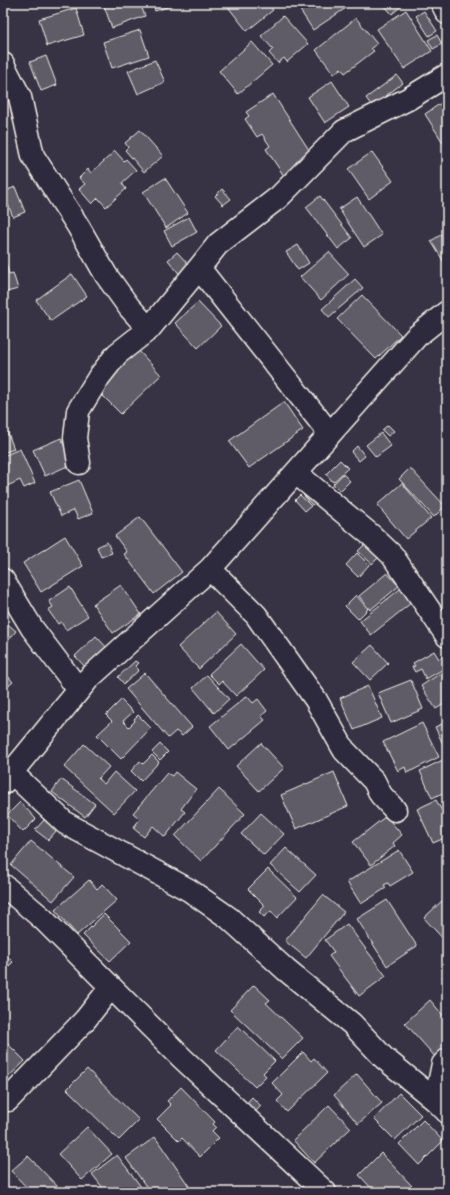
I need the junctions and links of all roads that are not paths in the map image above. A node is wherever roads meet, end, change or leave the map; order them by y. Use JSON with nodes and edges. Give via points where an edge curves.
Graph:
{"nodes":[{"id":1,"x":442,"y":3,"type":"edge"},
{"id":2,"x":447,"y":13,"type":"edge"},
{"id":3,"x":3,"y":64,"type":"edge"},
{"id":4,"x":447,"y":75,"type":"edge"},
{"id":5,"x":199,"y":268,"type":"junction"},
{"id":6,"x":445,"y":317,"type":"edge"},
{"id":7,"x":149,"y":329,"type":"junction"},
{"id":8,"x":330,"y":434,"type":"junction"},
{"id":9,"x":79,"y":463,"type":"dead end"},
{"id":10,"x":296,"y":473,"type":"junction"},
{"id":11,"x":210,"y":569,"type":"junction"},
{"id":12,"x":3,"y":580,"type":"edge"},
{"id":13,"x":447,"y":636,"type":"edge"},
{"id":14,"x":78,"y":690,"type":"junction"},
{"id":15,"x":7,"y":778,"type":"edge"},
{"id":16,"x":395,"y":810,"type":"dead end"},
{"id":17,"x":3,"y":885,"type":"edge"},
{"id":18,"x":111,"y":986,"type":"junction"},
{"id":19,"x":447,"y":1060,"type":"edge"},
{"id":20,"x":8,"y":1100,"type":"dead end"},
{"id":21,"x":441,"y":1106,"type":"edge"},
{"id":22,"x":325,"y":1192,"type":"edge"}],
"edges":[{"from":1,"to":2,"type":"street"},
{"from":3,"to":7,"type":"street","via":[[20,97],[33,156],[106,274],[129,307]]},
{"from":4,"to":5,"type":"street","via":[[408,99],[344,131],[279,197],[218,244]]},
{"from":5,"to":7,"type":"street"},
{"from":5,"to":8,"type":"street"},
{"from":6,"to":8,"type":"street","via":[[417,336]]},
{"from":7,"to":9,"type":"street","via":[[117,354],[78,411],[75,438]]},
{"from":8,"to":10,"type":"street"},
{"from":10,"to":11,"type":"street"},
{"from":10,"to":13,"type":"street","via":[[392,555]]},
{"from":11,"to":14,"type":"street"},
{"from":11,"to":16,"type":"street","via":[[256,615],[316,700],[344,750],[374,781],[381,795]]},
{"from":12,"to":14,"type":"street","via":[[32,628]]},
{"from":14,"to":15,"type":"street"},
{"from":15,"to":21,"type":"street","via":[[65,823],[189,890],[229,918],[286,970],[352,1024],[384,1058]]},
{"from":17,"to":18,"type":"street","via":[[43,919]]},
{"from":18,"to":20,"type":"street","via":[[85,1020]]},
{"from":18,"to":22,"type":"street","via":[[138,1016]]},
{"from":19,"to":21,"type":"street","via":[[443,1064]]}]}
